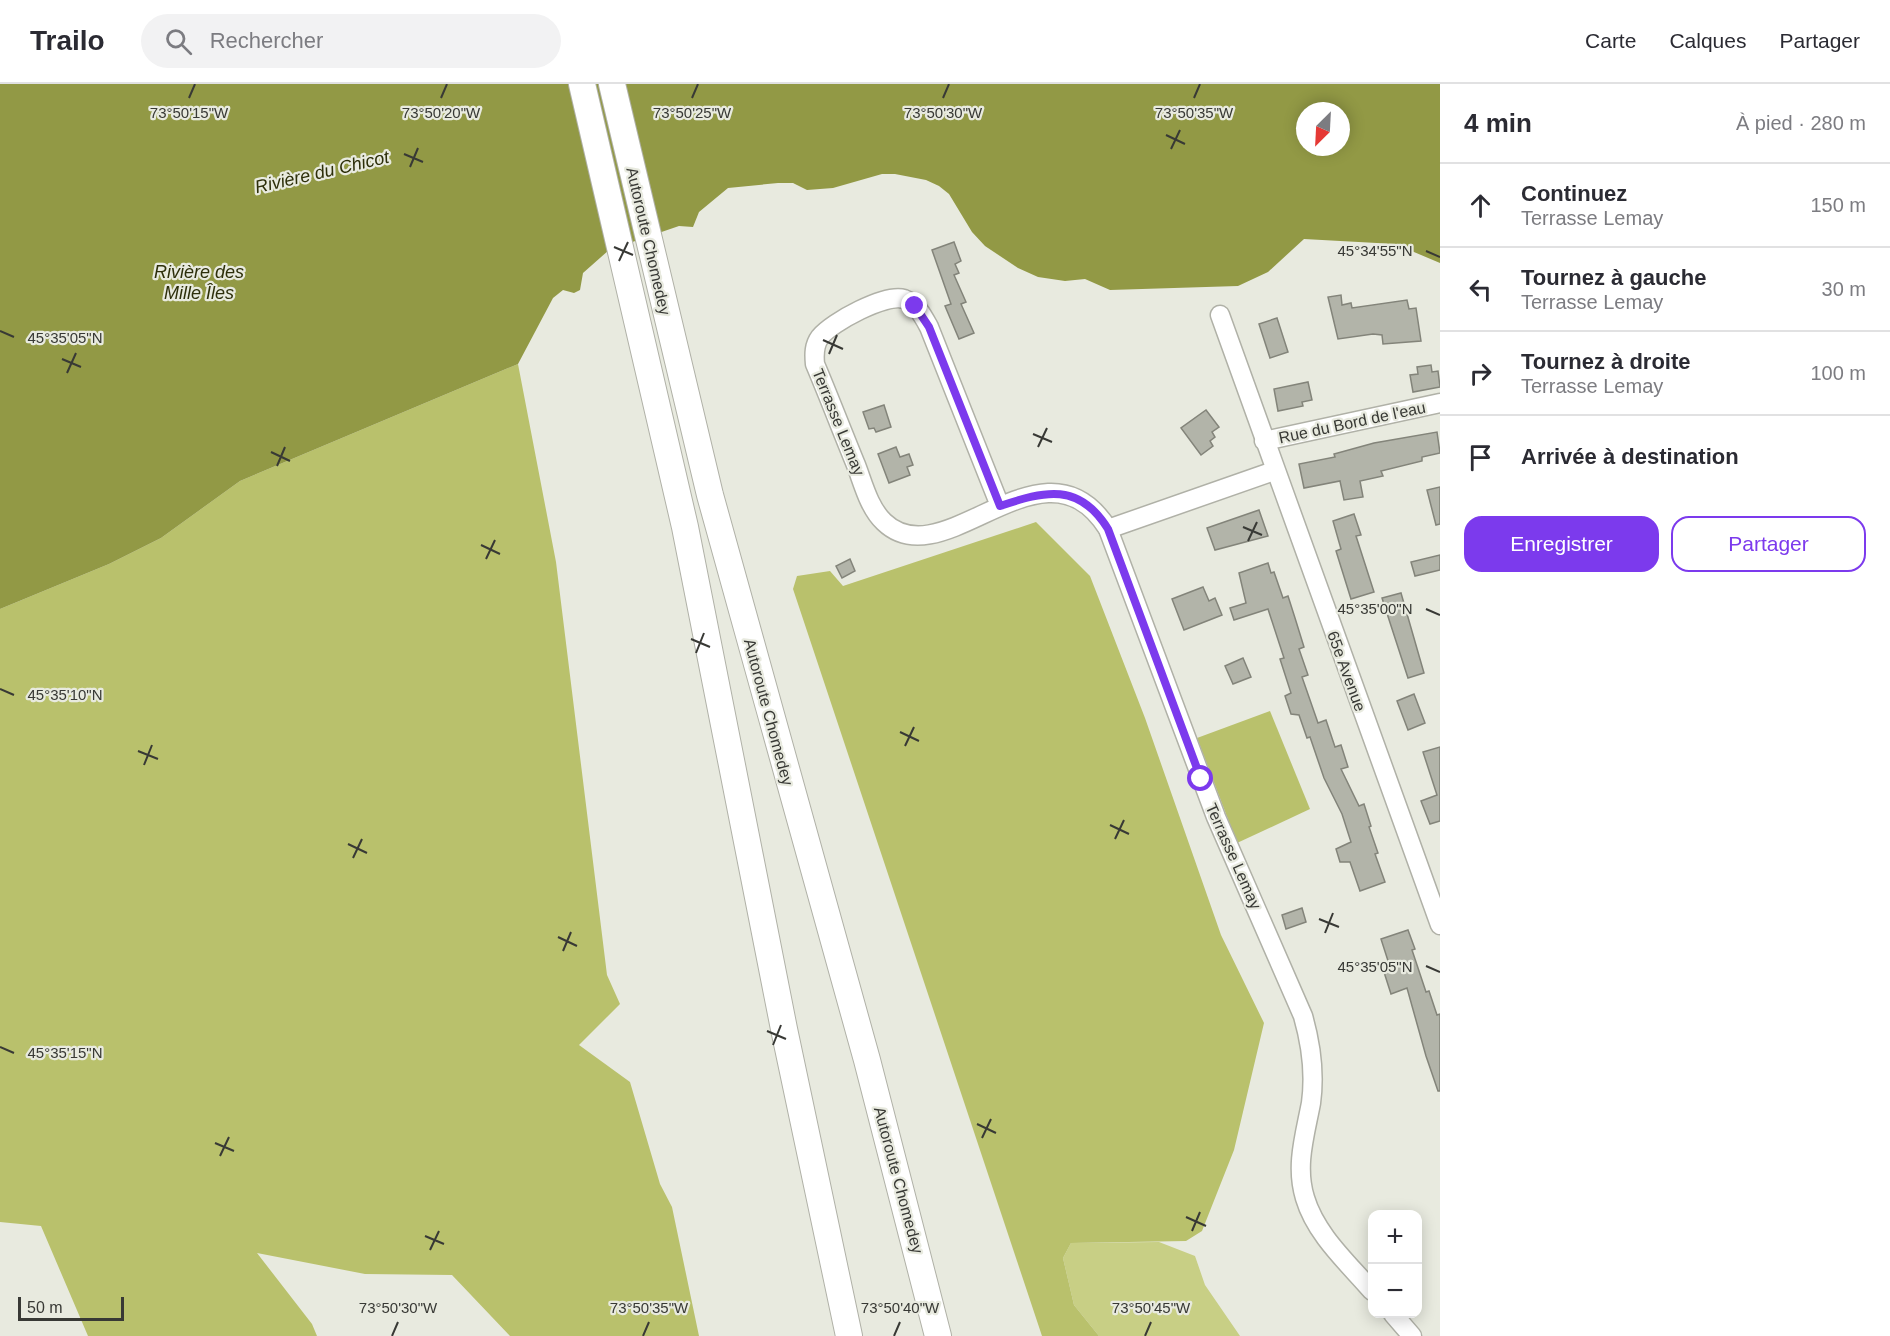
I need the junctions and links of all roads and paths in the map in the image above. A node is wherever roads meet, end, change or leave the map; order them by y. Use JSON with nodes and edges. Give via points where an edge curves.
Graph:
{"nodes":[{"id":1,"x":582,"y":84,"type":"edge"},
{"id":2,"x":612,"y":84,"type":"edge"},
{"id":3,"x":1220,"y":315,"type":"dead end"},
{"id":4,"x":1440,"y":403,"type":"edge"},
{"id":5,"x":1264,"y":441,"type":"junction"},
{"id":6,"x":1274,"y":471,"type":"junction"},
{"id":7,"x":1000,"y":506,"type":"junction"},
{"id":8,"x":1108,"y":529,"type":"junction"},
{"id":9,"x":1440,"y":925,"type":"edge"},
{"id":10,"x":1368,"y":1286,"type":"edge"},
{"id":11,"x":1396,"y":1318,"type":"edge"},
{"id":12,"x":849,"y":1336,"type":"edge"},
{"id":13,"x":938,"y":1336,"type":"edge"},
{"id":14,"x":1412,"y":1336,"type":"edge"}],
"edges":[{"from":1,"to":12,"type":"highway","name":"Autoroute Chomedey","via":[[685,527]]},
{"from":2,"to":13,"type":"highway","name":"Autoroute Chomedey","via":[[739,604],[870,1071]]},
{"from":3,"to":5,"type":"street","name":"65e Avenue"},
{"from":4,"to":5,"type":"street","name":"Rue du Bord de l'eau"},
{"from":5,"to":6,"type":"street","name":"65e Avenue"},
{"from":6,"to":8,"type":"street","name":"Rue du Bord de l'eau"},
{"from":6,"to":9,"type":"street","name":"65e Avenue"},
{"from":7,"to":7,"type":"street","name":"Terrasse Lemay","via":[[929,327],[915,306],[903,299],[890,299],[844,319],[821,336],[816,344],[815,364],[872,504],[883,521],[900,533],[917,537]]},
{"from":7,"to":8,"type":"street","name":"Terrasse Lemay","via":[[1035,495],[1064,493],[1085,504]]},
{"from":8,"to":10,"type":"street","name":"Terrasse Lemay","via":[[1204,789],[1303,1016],[1311,1050],[1312,1080],[1300,1159],[1305,1200],[1320,1229]]},
{"from":11,"to":14,"type":"street"}]}
